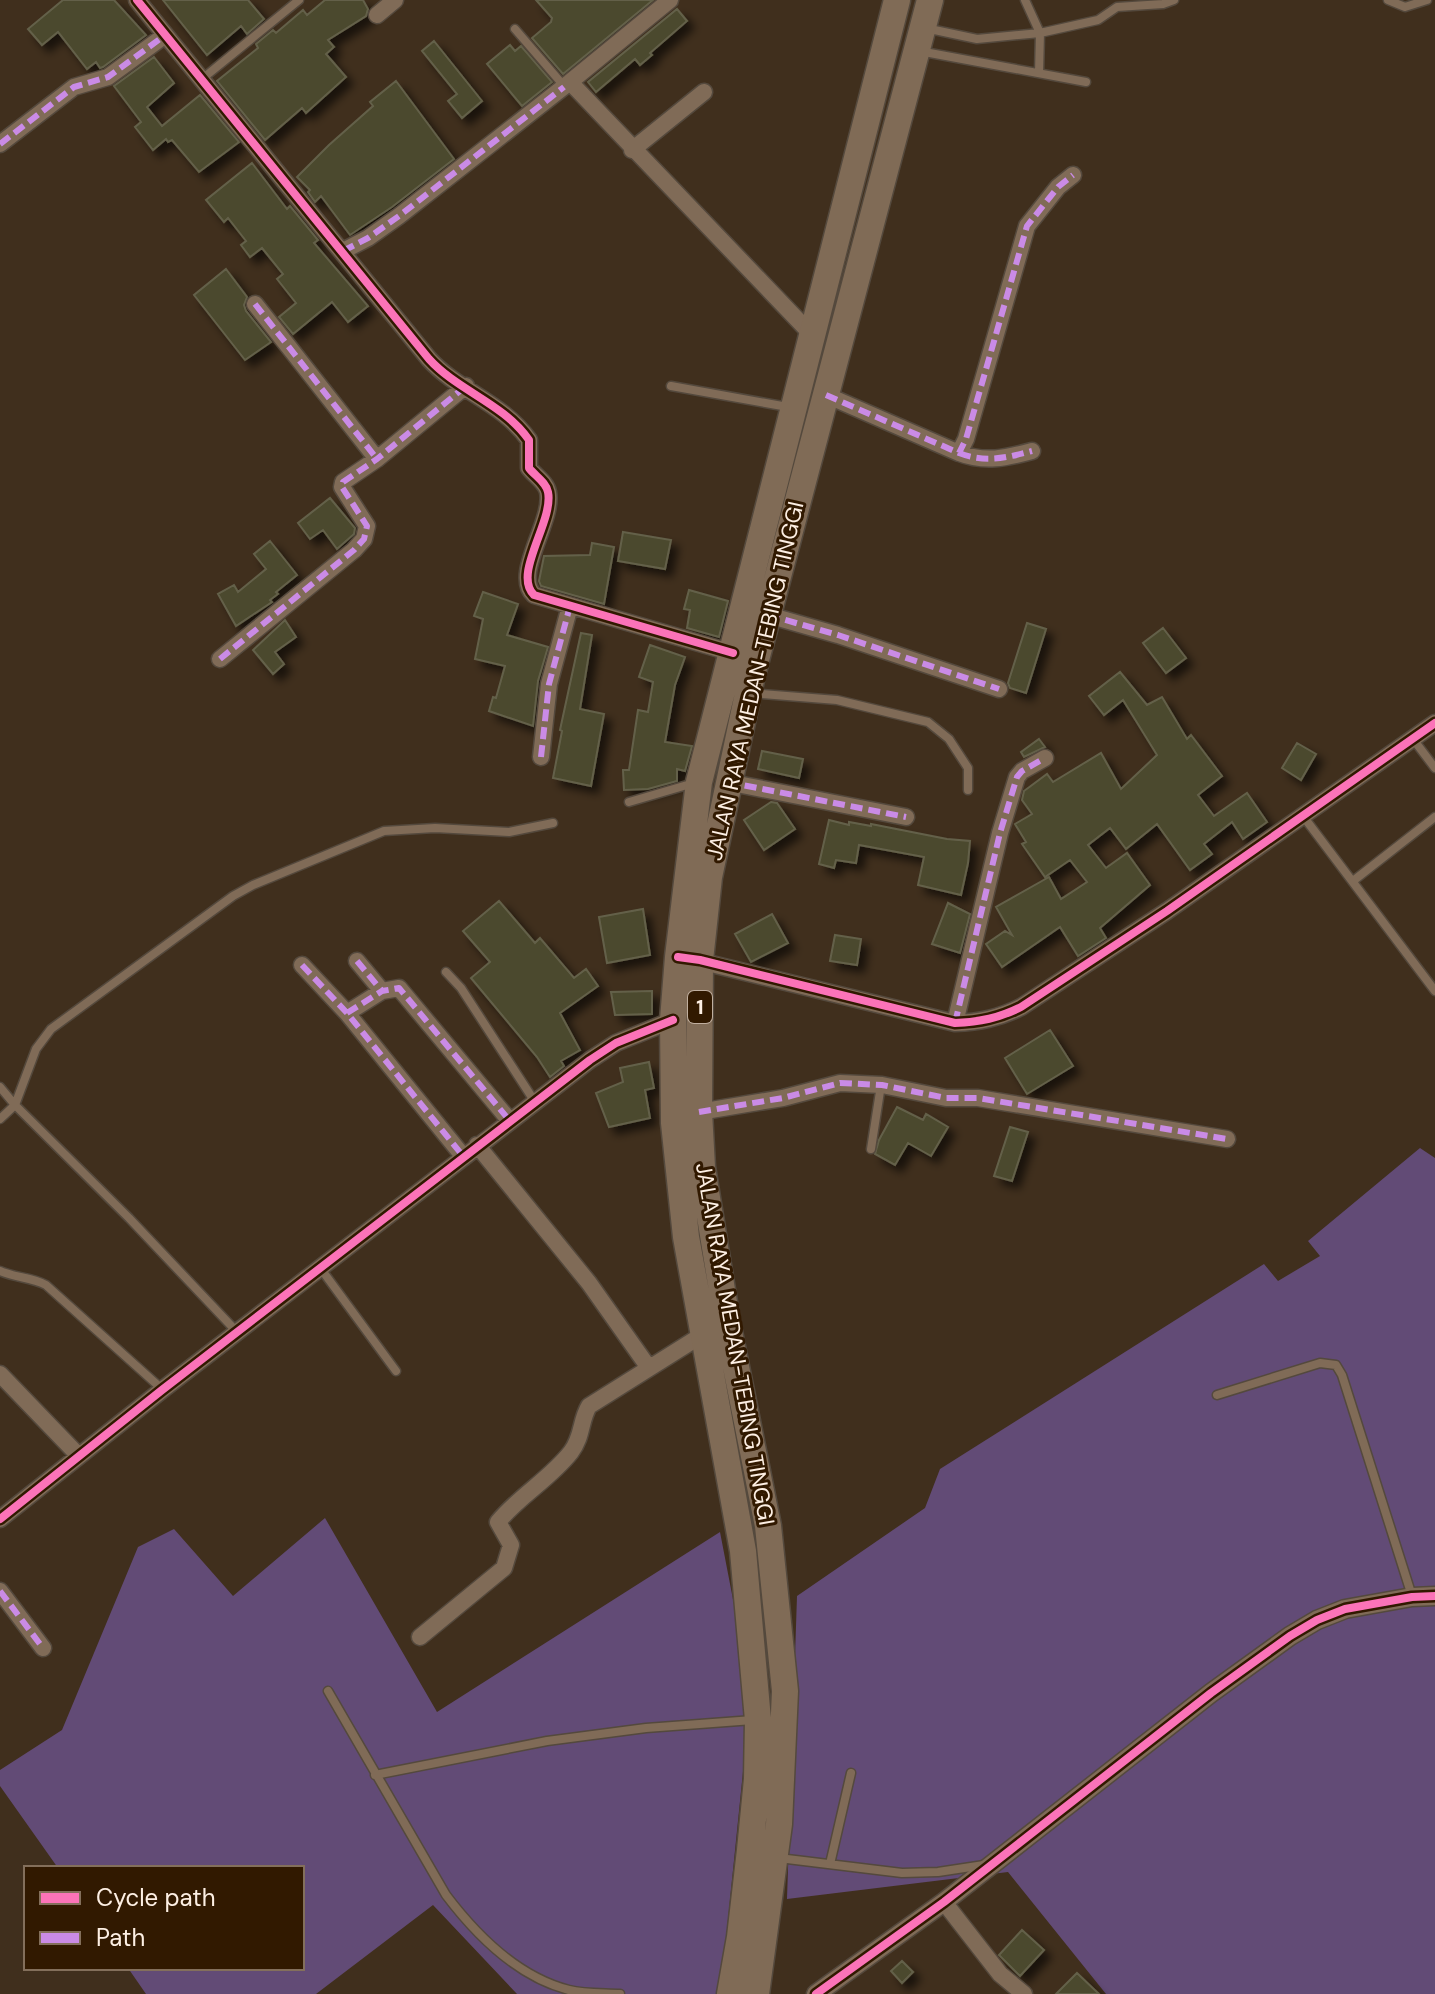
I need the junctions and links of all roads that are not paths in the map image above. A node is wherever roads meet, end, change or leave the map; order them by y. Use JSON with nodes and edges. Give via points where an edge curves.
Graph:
{"nodes":[{"id":1,"x":299,"y":0,"type":"edge"},
{"id":2,"x":395,"y":0,"type":"edge"},
{"id":3,"x":670,"y":0,"type":"edge"},
{"id":4,"x":897,"y":0,"type":"edge"},
{"id":5,"x":930,"y":0,"type":"edge"},
{"id":6,"x":1025,"y":0,"type":"edge"},
{"id":7,"x":1174,"y":0,"type":"edge"},
{"id":8,"x":1388,"y":0,"type":"edge"},
{"id":9,"x":1427,"y":0,"type":"edge"},
{"id":10,"x":146,"y":3,"type":"edge"},
{"id":11,"x":1115,"y":4,"type":"edge"},
{"id":12,"x":377,"y":15,"type":"dead end"},
{"id":13,"x":515,"y":29,"type":"dead end"},
{"id":14,"x":890,"y":33,"type":"junction"},
{"id":15,"x":1040,"y":33,"type":"junction"},
{"id":16,"x":164,"y":36,"type":"junction"},
{"id":17,"x":921,"y":39,"type":"junction"},
{"id":18,"x":1039,"y":73,"type":"junction"},
{"id":19,"x":202,"y":79,"type":"junction"},
{"id":20,"x":1086,"y":82,"type":"dead end"},
{"id":21,"x":567,"y":84,"type":"junction"},
{"id":22,"x":704,"y":92,"type":"dead end"},
{"id":23,"x":0,"y":144,"type":"edge"},
{"id":24,"x":632,"y":150,"type":"junction"},
{"id":25,"x":1073,"y":175,"type":"dead end"},
{"id":26,"x":343,"y":251,"type":"junction"},
{"id":27,"x":255,"y":304,"type":"dead end"},
{"id":28,"x":814,"y":337,"type":"junction"},
{"id":29,"x":466,"y":386,"type":"junction"},
{"id":30,"x":671,"y":386,"type":"dead end"},
{"id":31,"x":826,"y":395,"type":"junction"},
{"id":32,"x":795,"y":409,"type":"junction"},
{"id":33,"x":1032,"y":451,"type":"dead end"},
{"id":34,"x":959,"y":453,"type":"junction"},
{"id":35,"x":377,"y":459,"type":"junction"},
{"id":36,"x":570,"y":606,"type":"junction"},
{"id":37,"x":768,"y":615,"type":"junction"},
{"id":38,"x":733,"y":653,"type":"junction"},
{"id":39,"x":220,"y":659,"type":"dead end"},
{"id":40,"x":999,"y":689,"type":"dead end"},
{"id":41,"x":748,"y":693,"type":"junction"},
{"id":42,"x":1435,"y":723,"type":"edge"},
{"id":43,"x":1412,"y":738,"type":"junction"},
{"id":44,"x":541,"y":757,"type":"dead end"},
{"id":45,"x":1045,"y":758,"type":"dead end"},
{"id":46,"x":1435,"y":768,"type":"edge"},
{"id":47,"x":699,"y":782,"type":"junction"},
{"id":48,"x":727,"y":782,"type":"junction"},
{"id":49,"x":968,"y":790,"type":"dead end"},
{"id":50,"x":629,"y":802,"type":"dead end"},
{"id":51,"x":1303,"y":816,"type":"junction"},
{"id":52,"x":906,"y":817,"type":"dead end"},
{"id":53,"x":1435,"y":817,"type":"edge"},
{"id":54,"x":553,"y":823,"type":"dead end"},
{"id":55,"x":1353,"y":881,"type":"junction"},
{"id":56,"x":689,"y":959,"type":"junction"},
{"id":57,"x":357,"y":961,"type":"dead end"},
{"id":58,"x":302,"y":965,"type":"dead end"},
{"id":59,"x":446,"y":972,"type":"dead end"},
{"id":60,"x":382,"y":991,"type":"junction"},
{"id":61,"x":1435,"y":991,"type":"edge"},
{"id":62,"x":347,"y":1013,"type":"junction"},
{"id":63,"x":673,"y":1020,"type":"junction"},
{"id":64,"x":955,"y":1023,"type":"junction"},
{"id":65,"x":882,"y":1085,"type":"junction"},
{"id":66,"x":0,"y":1087,"type":"edge"},
{"id":67,"x":536,"y":1103,"type":"junction"},
{"id":68,"x":15,"y":1105,"type":"junction"},
{"id":69,"x":699,"y":1112,"type":"junction"},
{"id":70,"x":0,"y":1119,"type":"edge"},
{"id":71,"x":510,"y":1121,"type":"junction"},
{"id":72,"x":1227,"y":1139,"type":"dead end"},
{"id":73,"x":871,"y":1149,"type":"dead end"},
{"id":74,"x":470,"y":1151,"type":"junction"},
{"id":75,"x":321,"y":1269,"type":"junction"},
{"id":76,"x":0,"y":1271,"type":"edge"},
{"id":77,"x":238,"y":1333,"type":"junction"},
{"id":78,"x":702,"y":1335,"type":"junction"},
{"id":79,"x":649,"y":1368,"type":"junction"},
{"id":80,"x":396,"y":1371,"type":"dead end"},
{"id":81,"x":0,"y":1374,"type":"edge"},
{"id":82,"x":162,"y":1390,"type":"junction"},
{"id":83,"x":1217,"y":1395,"type":"dead end"},
{"id":84,"x":79,"y":1456,"type":"junction"},
{"id":85,"x":0,"y":1519,"type":"edge"},
{"id":86,"x":0,"y":1591,"type":"edge"},
{"id":87,"x":1435,"y":1596,"type":"edge"},
{"id":88,"x":1412,"y":1597,"type":"junction"},
{"id":89,"x":420,"y":1637,"type":"dead end"},
{"id":90,"x":43,"y":1648,"type":"dead end"},
{"id":91,"x":328,"y":1691,"type":"dead end"},
{"id":92,"x":758,"y":1720,"type":"junction"},
{"id":93,"x":851,"y":1773,"type":"dead end"},
{"id":94,"x":375,"y":1775,"type":"junction"},
{"id":95,"x":774,"y":1857,"type":"junction"},
{"id":96,"x":830,"y":1864,"type":"junction"},
{"id":97,"x":994,"y":1864,"type":"junction"},
{"id":98,"x":944,"y":1902,"type":"junction"},
{"id":99,"x":620,"y":1994,"type":"edge"},
{"id":100,"x":730,"y":1994,"type":"edge"},
{"id":101,"x":756,"y":1994,"type":"edge"},
{"id":102,"x":816,"y":1994,"type":"edge"},
{"id":103,"x":1024,"y":1994,"type":"edge"}],
"edges":[{"from":1,"to":19,"type":"lane"},
{"from":2,"to":12,"type":"street"},
{"from":3,"to":21,"type":"street"},
{"from":4,"to":14,"type":"highway","name":"JALAN RAYA MEDAN-TEBING TINGGI","number":"1"},
{"from":5,"to":17,"type":"highway","name":"JALAN RAYA MEDAN-TEBING TINGGI","number":"1"},
{"from":6,"to":15,"type":"lane"},
{"from":7,"to":11,"type":"lane"},
{"from":8,"to":9,"type":"lane","via":[[1405,7]]},
{"from":10,"to":16,"type":"street"},
{"from":11,"to":15,"type":"lane","via":[[1098,20]]},
{"from":13,"to":21,"type":"lane"},
{"from":14,"to":17,"type":"highway"},
{"from":14,"to":28,"type":"highway","name":"JALAN RAYA MEDAN-TEBING TINGGI","number":"1"},
{"from":15,"to":17,"type":"lane"},
{"from":15,"to":18,"type":"lane"},
{"from":16,"to":19,"type":"street"},
{"from":16,"to":23,"type":"street","via":[[108,77],[74,87]]},
{"from":17,"to":18,"type":"lane"},
{"from":17,"to":31,"type":"highway","name":"JALAN RAYA MEDAN-TEBING TINGGI","number":"1"},
{"from":18,"to":20,"type":"lane"},
{"from":19,"to":26,"type":"street"},
{"from":21,"to":24,"type":"street"},
{"from":21,"to":26,"type":"street","via":[[399,216]]},
{"from":22,"to":24,"type":"street"},
{"from":24,"to":28,"type":"street"},
{"from":25,"to":34,"type":"street","via":[[1027,226]]},
{"from":26,"to":29,"type":"street","via":[[444,376]]},
{"from":27,"to":35,"type":"street"},
{"from":28,"to":32,"type":"highway","name":"JALAN RAYA MEDAN-TEBING TINGGI","number":"1"},
{"from":29,"to":35,"type":"street"},
{"from":29,"to":36,"type":"street","via":[[529,440],[529,468],[546,485],[549,503],[526,582],[534,595]]},
{"from":30,"to":32,"type":"lane"},
{"from":31,"to":34,"type":"street"},
{"from":31,"to":37,"type":"highway","name":"JALAN RAYA MEDAN-TEBING TINGGI","number":"1"},
{"from":32,"to":38,"type":"highway","name":"JALAN RAYA MEDAN-TEBING TINGGI","number":"1"},
{"from":33,"to":34,"type":"street","via":[[989,460]]},
{"from":35,"to":39,"type":"street","via":[[342,484],[367,526],[364,539]]},
{"from":36,"to":38,"type":"street"},
{"from":36,"to":44,"type":"street","via":[[549,684]]},
{"from":37,"to":40,"type":"street"},
{"from":37,"to":41,"type":"highway","name":"JALAN RAYA MEDAN-TEBING TINGGI","number":"1"},
{"from":38,"to":47,"type":"highway","name":"JALAN RAYA MEDAN-TEBING TINGGI","number":"1"},
{"from":41,"to":48,"type":"highway","name":"JALAN RAYA MEDAN-TEBING TINGGI","number":"1"},
{"from":41,"to":49,"type":"lane","via":[[837,700],[928,722],[949,739],[968,768]]},
{"from":42,"to":43,"type":"street"},
{"from":43,"to":46,"type":"lane"},
{"from":43,"to":51,"type":"street"},
{"from":45,"to":64,"type":"street","via":[[1017,777]]},
{"from":47,"to":50,"type":"lane"},
{"from":47,"to":56,"type":"highway","name":"JALAN RAYA MEDAN-TEBING TINGGI","number":"1"},
{"from":48,"to":52,"type":"street"},
{"from":48,"to":56,"type":"highway","name":"JALAN RAYA MEDAN-TEBING TINGGI","number":"1"},
{"from":51,"to":55,"type":"lane"},
{"from":51,"to":64,"type":"street","via":[[1021,1007],[981,1022]]},
{"from":53,"to":55,"type":"lane"},
{"from":54,"to":68,"type":"lane","via":[[509,832],[384,831],[253,885],[51,1029],[36,1049]]},
{"from":55,"to":61,"type":"lane"},
{"from":56,"to":63,"type":"highway","name":"JALAN RAYA MEDAN-TEBING TINGGI","number":"1"},
{"from":56,"to":64,"type":"street"},
{"from":56,"to":69,"type":"highway","name":"JALAN RAYA MEDAN-TEBING TINGGI","number":"1"},
{"from":57,"to":60,"type":"street"},
{"from":58,"to":62,"type":"street"},
{"from":59,"to":67,"type":"lane"},
{"from":60,"to":62,"type":"street"},
{"from":60,"to":71,"type":"street","via":[[399,988]]},
{"from":62,"to":74,"type":"street"},
{"from":63,"to":67,"type":"street","via":[[616,1043]]},
{"from":63,"to":78,"type":"highway","name":"JALAN RAYA MEDAN-TEBING TINGGI","number":"1","via":[[674,1123]]},
{"from":65,"to":69,"type":"street","via":[[829,1084],[783,1098]]},
{"from":65,"to":72,"type":"street"},
{"from":65,"to":73,"type":"lane"},
{"from":66,"to":68,"type":"lane"},
{"from":67,"to":71,"type":"street"},
{"from":68,"to":70,"type":"lane"},
{"from":68,"to":77,"type":"lane"},
{"from":69,"to":95,"type":"highway","name":"JALAN RAYA MEDAN-TEBING TINGGI","number":"1","via":[[716,1260],[768,1526],[785,1691],[783,1782]]},
{"from":71,"to":74,"type":"street"},
{"from":74,"to":75,"type":"street"},
{"from":74,"to":79,"type":"street","via":[[589,1283]]},
{"from":75,"to":77,"type":"street"},
{"from":75,"to":80,"type":"lane"},
{"from":76,"to":82,"type":"lane","via":[[46,1285]]},
{"from":77,"to":82,"type":"street"},
{"from":78,"to":79,"type":"street"},
{"from":78,"to":92,"type":"highway","name":"JALAN RAYA MEDAN-TEBING TINGGI","number":"1","via":[[743,1551]]},
{"from":79,"to":89,"type":"street","via":[[589,1406],[570,1453],[498,1522],[511,1545],[504,1568]]},
{"from":81,"to":84,"type":"street"},
{"from":82,"to":84,"type":"street"},
{"from":83,"to":88,"type":"lane","via":[[1320,1363],[1336,1365]]},
{"from":84,"to":85,"type":"street"},
{"from":86,"to":90,"type":"street"},
{"from":87,"to":88,"type":"street"},
{"from":88,"to":97,"type":"street","via":[[1345,1609],[1290,1636]]},
{"from":91,"to":94,"type":"lane"},
{"from":92,"to":94,"type":"lane","via":[[547,1741]]},
{"from":92,"to":100,"type":"highway","name":"JALAN RAYA MEDAN-TEBING TINGGI","number":"1","via":[[750,1850]]},
{"from":93,"to":96,"type":"lane"},
{"from":94,"to":99,"type":"lane","via":[[446,1895],[519,1969],[573,1991]]},
{"from":95,"to":96,"type":"lane"},
{"from":95,"to":101,"type":"highway","name":"JALAN RAYA MEDAN-TEBING TINGGI","number":"1"},
{"from":96,"to":97,"type":"lane","via":[[902,1873]]},
{"from":97,"to":98,"type":"street"},
{"from":98,"to":102,"type":"street"},
{"from":98,"to":103,"type":"street","via":[[1000,1974]]}]}
